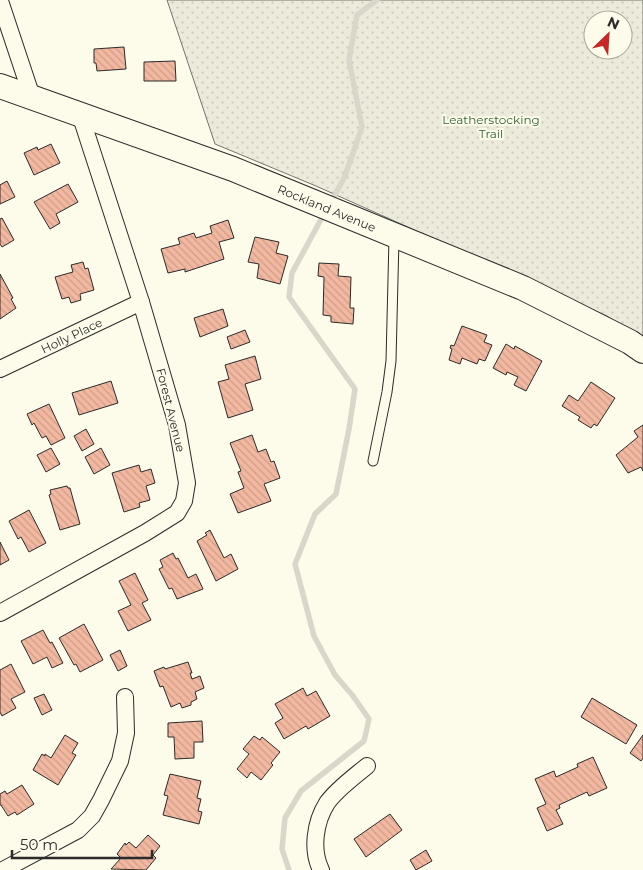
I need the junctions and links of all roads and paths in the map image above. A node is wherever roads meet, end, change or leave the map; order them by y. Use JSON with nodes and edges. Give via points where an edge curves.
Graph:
{"nodes":[{"id":1,"x":0,"y":1,"type":"edge"},
{"id":2,"x":0,"y":86,"type":"edge"},
{"id":3,"x":32,"y":97,"type":"junction"},
{"id":4,"x":80,"y":114,"type":"junction"},
{"id":5,"x":394,"y":235,"type":"junction"},
{"id":6,"x":141,"y":302,"type":"junction"},
{"id":7,"x":643,"y":351,"type":"edge"},
{"id":8,"x":0,"y":369,"type":"edge"},
{"id":9,"x":373,"y":461,"type":"dead end"},
{"id":10,"x":0,"y":613,"type":"edge"},
{"id":11,"x":125,"y":696,"type":"dead end"},
{"id":12,"x":367,"y":766,"type":"dead end"},
{"id":13,"x":3,"y":870,"type":"edge"},
{"id":14,"x":321,"y":870,"type":"edge"}],
"edges":[{"from":1,"to":3,"type":"street"},
{"from":2,"to":3,"type":"street","name":"Rockland Avenue"},
{"from":3,"to":4,"type":"street","name":"Rockland Avenue"},
{"from":4,"to":5,"type":"street","name":"Rockland Avenue","via":[[233,169]]},
{"from":4,"to":6,"type":"street","name":"Forest Avenue"},
{"from":5,"to":7,"type":"street","name":"Rockland Avenue","via":[[522,288]]},
{"from":5,"to":9,"type":"lane","via":[[391,361]]},
{"from":6,"to":8,"type":"street","name":"Holly Place"},
{"from":6,"to":10,"type":"street","name":"Forest Avenue","via":[[177,425],[187,482],[184,501],[177,513],[145,533]]},
{"from":11,"to":13,"type":"street","via":[[126,733],[120,761],[92,816],[78,830]]},
{"from":12,"to":14,"type":"street","via":[[327,803],[314,843]]}]}
